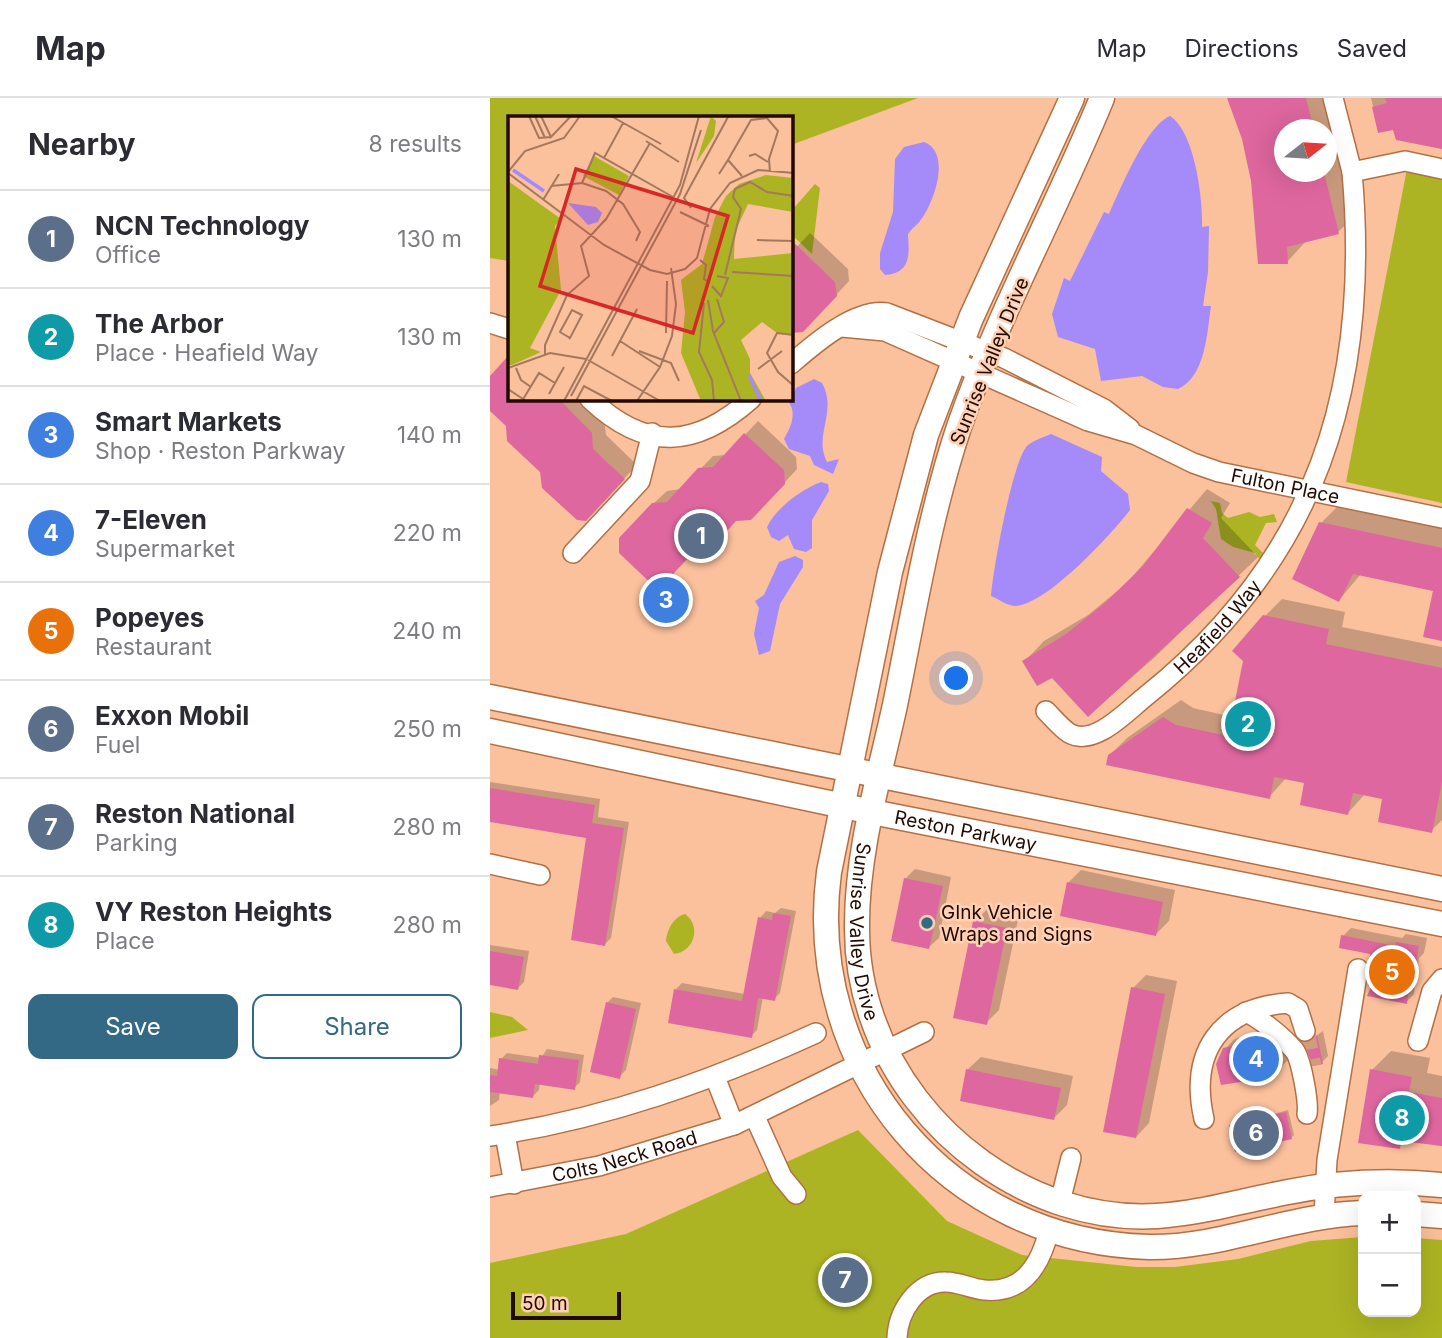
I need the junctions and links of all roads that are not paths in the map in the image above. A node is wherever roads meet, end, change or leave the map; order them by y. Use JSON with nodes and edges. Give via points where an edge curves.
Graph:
{"nodes":[{"id":1,"x":1072,"y":98,"type":"edge"},
{"id":2,"x":1102,"y":98,"type":"edge"},
{"id":3,"x":1333,"y":98,"type":"edge"},
{"id":4,"x":1442,"y":169,"type":"edge"},
{"id":5,"x":1352,"y":172,"type":"junction"},
{"id":6,"x":490,"y":323,"type":"edge"},
{"id":7,"x":508,"y":329,"type":"edge"},
{"id":8,"x":989,"y":351,"type":"junction"},
{"id":9,"x":956,"y":352,"type":"junction"},
{"id":10,"x":793,"y":362,"type":"edge"},
{"id":11,"x":979,"y":374,"type":"junction"},
{"id":12,"x":593,"y":401,"type":"edge"},
{"id":13,"x":748,"y":401,"type":"edge"},
{"id":14,"x":652,"y":433,"type":"junction"},
{"id":15,"x":1136,"y":435,"type":"junction"},
{"id":16,"x":1310,"y":491,"type":"junction"},
{"id":17,"x":1442,"y":518,"type":"edge"},
{"id":18,"x":573,"y":553,"type":"dead end"},
{"id":19,"x":490,"y":697,"type":"edge"},
{"id":20,"x":1046,"y":711,"type":"dead end"},
{"id":21,"x":490,"y":732,"type":"edge"},
{"id":22,"x":850,"y":769,"type":"junction"},
{"id":23,"x":880,"y":774,"type":"junction"},
{"id":24,"x":842,"y":805,"type":"junction"},
{"id":25,"x":872,"y":812,"type":"junction"},
{"id":26,"x":490,"y":864,"type":"edge"},
{"id":27,"x":540,"y":874,"type":"dead end"},
{"id":28,"x":1442,"y":889,"type":"edge"},
{"id":29,"x":1442,"y":924,"type":"edge"},
{"id":30,"x":1358,"y":969,"type":"dead end"},
{"id":31,"x":1442,"y":979,"type":"edge"},
{"id":32,"x":1246,"y":1012,"type":"junction"},
{"id":33,"x":1305,"y":1031,"type":"tunnel mouth"},
{"id":34,"x":925,"y":1032,"type":"dead end"},
{"id":35,"x":816,"y":1033,"type":"dead end"},
{"id":36,"x":1418,"y":1041,"type":"dead end"},
{"id":37,"x":887,"y":1052,"type":"junction"},
{"id":38,"x":859,"y":1066,"type":"junction"},
{"id":39,"x":1312,"y":1066,"type":"tunnel mouth"},
{"id":40,"x":715,"y":1077,"type":"junction"},
{"id":41,"x":755,"y":1117,"type":"junction"},
{"id":42,"x":1204,"y":1119,"type":"dead end"},
{"id":43,"x":734,"y":1125,"type":"junction"},
{"id":44,"x":498,"y":1135,"type":"edge"},
{"id":45,"x":1071,"y":1158,"type":"dead end"},
{"id":46,"x":514,"y":1184,"type":"junction"},
{"id":47,"x":1442,"y":1185,"type":"edge"},
{"id":48,"x":1325,"y":1186,"type":"junction"},
{"id":49,"x":490,"y":1187,"type":"edge"},
{"id":50,"x":796,"y":1194,"type":"dead end"},
{"id":51,"x":1060,"y":1202,"type":"junction"},
{"id":52,"x":1358,"y":1213,"type":"edge"},
{"id":53,"x":1421,"y":1214,"type":"edge"},
{"id":54,"x":1324,"y":1216,"type":"junction"},
{"id":55,"x":1442,"y":1216,"type":"edge"},
{"id":56,"x":1049,"y":1230,"type":"junction"},
{"id":57,"x":897,"y":1338,"type":"edge"}],
"edges":[{"from":1,"to":9,"type":"main road","name":"Sunrise Valley Drive"},
{"from":2,"to":8,"type":"main road","name":"Sunrise Valley Drive"},
{"from":3,"to":5,"type":"street","name":"Heafield Way"},
{"from":4,"to":5,"type":"street","via":[[1405,162]]},
{"from":5,"to":16,"type":"street","name":"Heafield Way","via":[[1358,239],[1347,373]]},
{"from":6,"to":7,"type":"street"},
{"from":8,"to":9,"type":"street","name":"Fulton Place"},
{"from":8,"to":11,"type":"main road","name":"Sunrise Valley Drive"},
{"from":8,"to":15,"type":"street","name":"Fulton Place","via":[[1104,409]]},
{"from":9,"to":10,"type":"street","via":[[907,319],[880,312],[822,338]]},
{"from":9,"to":11,"type":"street","name":"Fulton Place"},
{"from":9,"to":22,"type":"main road","name":"Sunrise Valley Drive","via":[[903,516]]},
{"from":11,"to":15,"type":"street","name":"Fulton Place","via":[[1088,421]]},
{"from":11,"to":23,"type":"main road","name":"Sunrise Valley Drive","via":[[938,502]]},
{"from":12,"to":14,"type":"street","via":[[615,418]]},
{"from":13,"to":14,"type":"street","via":[[703,433],[674,438]]},
{"from":14,"to":18,"type":"street","via":[[640,481]]},
{"from":15,"to":16,"type":"street","name":"Fulton Place","via":[[1219,472]]},
{"from":16,"to":17,"type":"street","name":"Fulton Place"},
{"from":16,"to":20,"type":"street","name":"Heafield Way","via":[[1267,570],[1188,662],[1093,735],[1069,733]]},
{"from":19,"to":22,"type":"main road","name":"Reston Parkway"},
{"from":21,"to":24,"type":"main road","name":"Reston Parkway"},
{"from":22,"to":23,"type":"main road","name":"Reston Parkway"},
{"from":22,"to":24,"type":"main road","name":"Sunrise Valley Drive"},
{"from":23,"to":25,"type":"main road","name":"Sunrise Valley Drive"},
{"from":23,"to":28,"type":"main road","name":"Reston Parkway"},
{"from":24,"to":25,"type":"main road","name":"Reston Parkway"},
{"from":24,"to":38,"type":"main road","name":"Sunrise Valley Drive","via":[[827,892],[826,933],[835,997]]},
{"from":25,"to":29,"type":"main road","name":"Reston Parkway"},
{"from":25,"to":37,"type":"main road","name":"Sunrise Valley Drive","via":[[859,890],[857,940],[866,995]]},
{"from":26,"to":27,"type":"street"},
{"from":30,"to":48,"type":"street"},
{"from":31,"to":36,"type":"street","via":[[1432,991]]},
{"from":32,"to":33,"type":"street","via":[[1292,1003]]},
{"from":32,"to":39,"type":"street","via":[[1296,1051],[1307,1106],[1313,1087]]},
{"from":32,"to":42,"type":"street","via":[[1228,1021],[1210,1045],[1200,1096]]},
{"from":34,"to":37,"type":"street","name":"Colts Neck Road"},
{"from":35,"to":40,"type":"street"},
{"from":37,"to":38,"type":"street","name":"Colts Neck Road"},
{"from":37,"to":51,"type":"main road","name":"Sunrise Valley Drive","via":[[919,1104],[953,1141],[996,1173]]},
{"from":38,"to":41,"type":"street","name":"Colts Neck Road"},
{"from":38,"to":56,"type":"main road","name":"Sunrise Valley Drive","via":[[890,1114],[944,1171],[993,1205]]},
{"from":40,"to":43,"type":"street"},
{"from":40,"to":44,"type":"street","via":[[612,1111]]},
{"from":41,"to":43,"type":"street","name":"Colts Neck Road"},
{"from":41,"to":50,"type":"street","via":[[782,1177]]},
{"from":43,"to":46,"type":"street","name":"Colts Neck Road","via":[[637,1156]]},
{"from":44,"to":46,"type":"street"},
{"from":45,"to":51,"type":"street"},
{"from":46,"to":49,"type":"street","name":"Colts Neck Road"},
{"from":47,"to":48,"type":"main road","name":"Sunrise Valley Drive"},
{"from":48,"to":51,"type":"main road","name":"Sunrise Valley Drive","via":[[1168,1217],[1114,1214]]},
{"from":48,"to":54,"type":"street"},
{"from":52,"to":54,"type":"main road","name":"Sunrise Valley Drive"},
{"from":53,"to":55,"type":"main road"},
{"from":54,"to":56,"type":"main road","name":"Sunrise Valley Drive","via":[[1172,1247],[1102,1243]]},
{"from":56,"to":57,"type":"street","via":[[1039,1262],[1021,1281],[984,1290],[934,1284],[912,1298],[897,1327]]}]}
